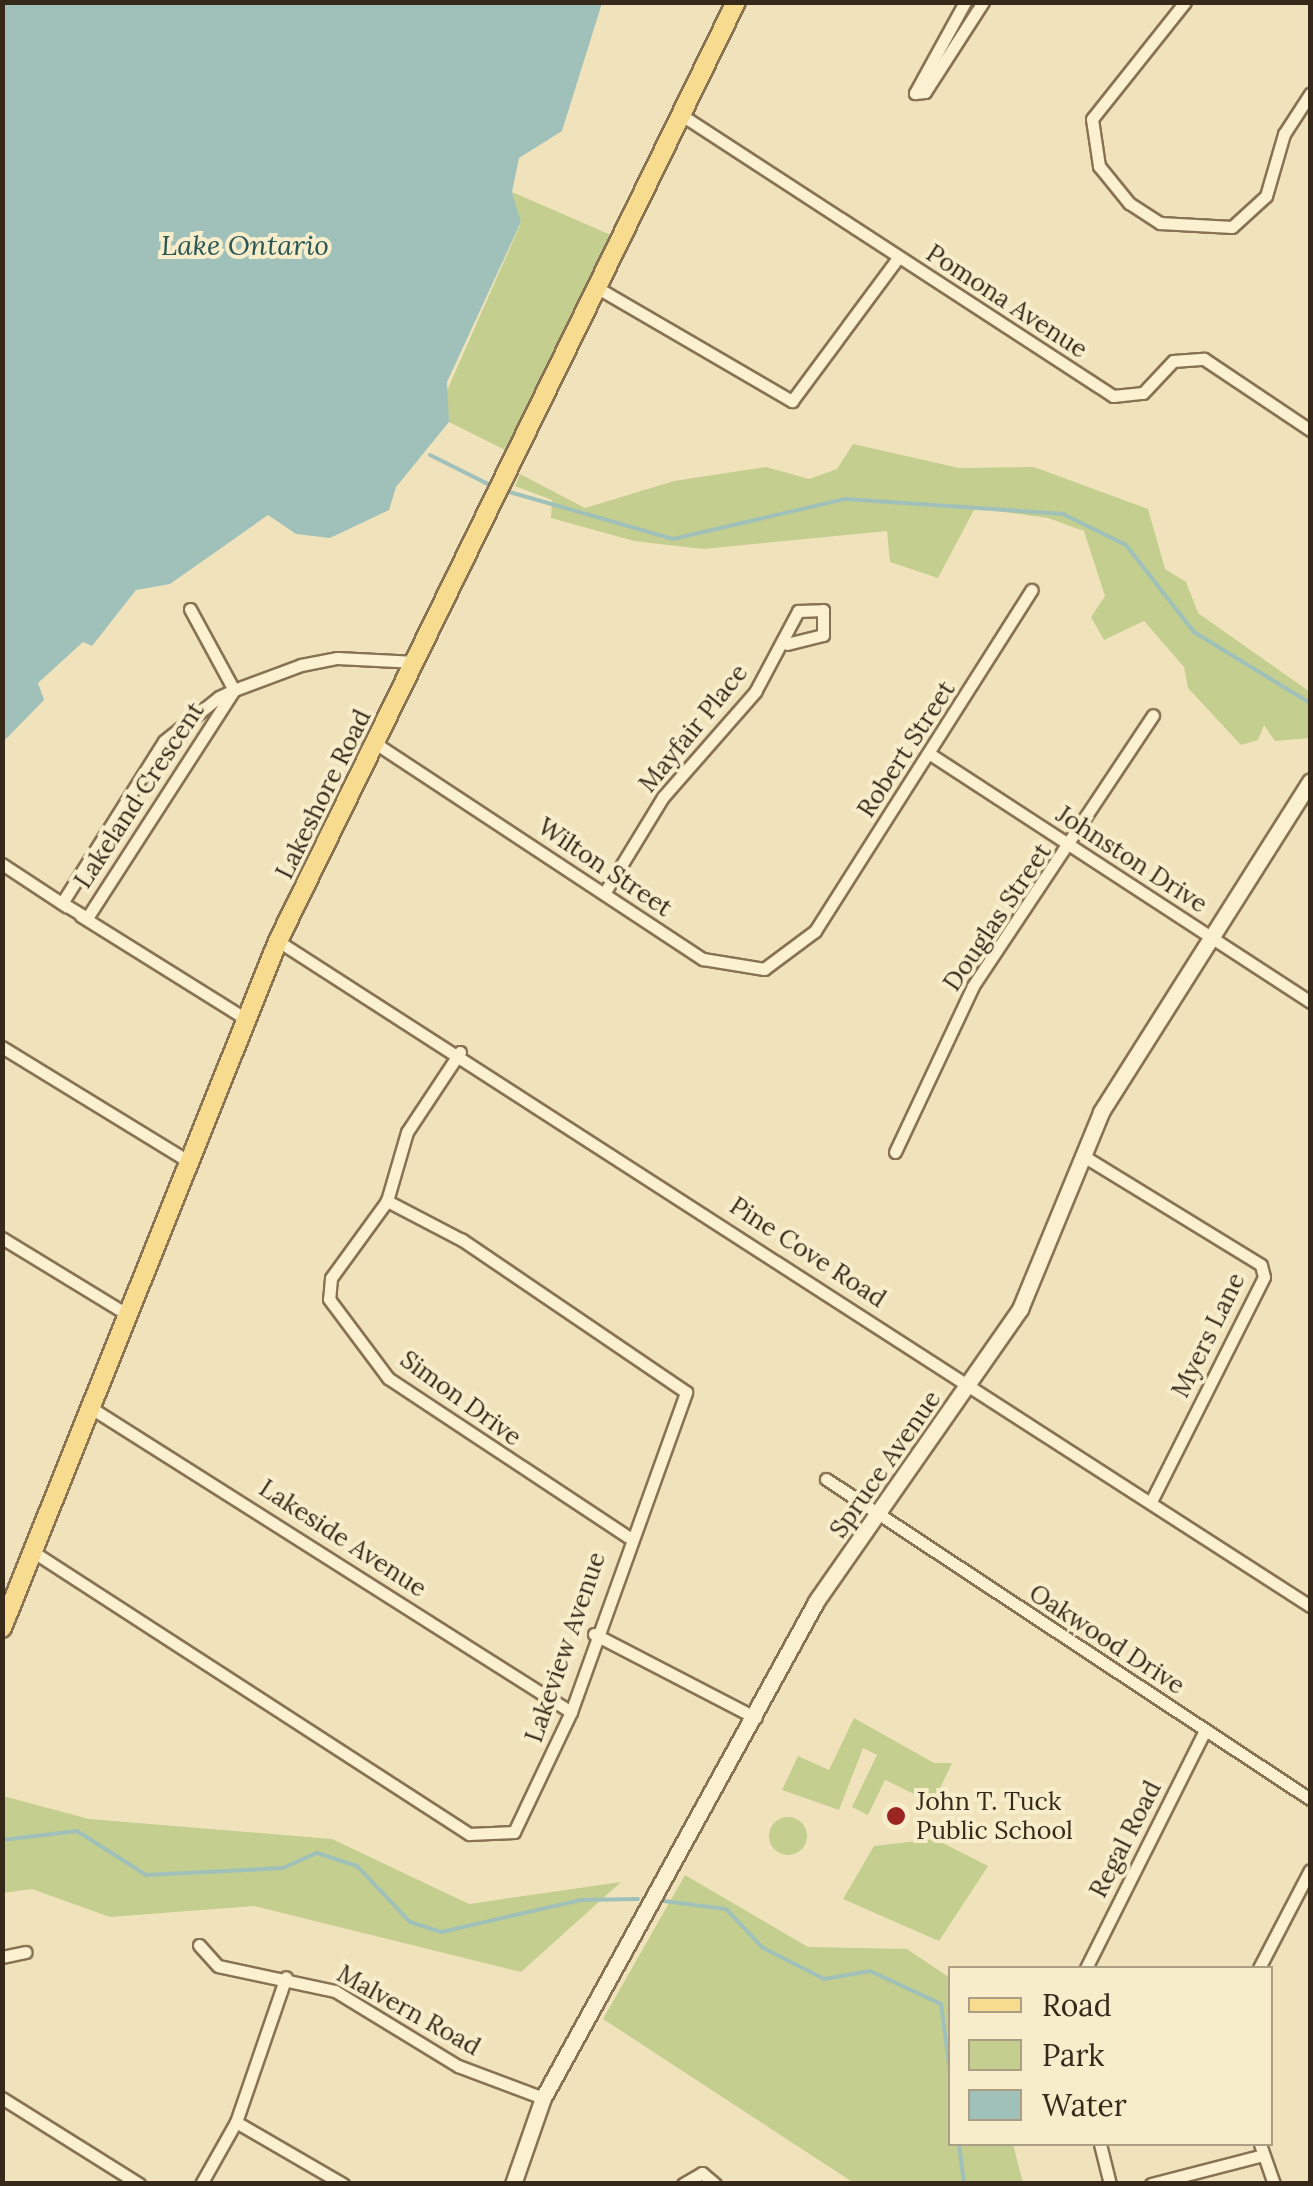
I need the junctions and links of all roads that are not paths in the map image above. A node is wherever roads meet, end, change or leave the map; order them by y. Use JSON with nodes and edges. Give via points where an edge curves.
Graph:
{"nodes":[{"id":1,"x":736,"y":2,"type":"edge"},
{"id":2,"x":966,"y":2,"type":"edge"},
{"id":3,"x":983,"y":2,"type":"edge"},
{"id":4,"x":1185,"y":2,"type":"edge"},
{"id":5,"x":1310,"y":94,"type":"edge"},
{"id":6,"x":680,"y":114,"type":"junction"},
{"id":7,"x":898,"y":258,"type":"junction"},
{"id":8,"x":596,"y":287,"type":"junction"},
{"id":9,"x":1310,"y":429,"type":"edge"},
{"id":10,"x":1032,"y":590,"type":"dead end"},
{"id":11,"x":190,"y":609,"type":"dead end"},
{"id":12,"x":787,"y":644,"type":"dead end"},
{"id":13,"x":416,"y":662,"type":"junction"},
{"id":14,"x":234,"y":690,"type":"junction"},
{"id":15,"x":1153,"y":715,"type":"dead end"},
{"id":16,"x":375,"y":743,"type":"junction"},
{"id":17,"x":930,"y":754,"type":"junction"},
{"id":18,"x":1310,"y":781,"type":"edge"},
{"id":19,"x":1071,"y":846,"type":"junction"},
{"id":20,"x":2,"y":864,"type":"edge"},
{"id":21,"x":605,"y":892,"type":"junction"},
{"id":22,"x":62,"y":903,"type":"junction"},
{"id":23,"x":815,"y":930,"type":"joint"},
{"id":24,"x":1211,"y":938,"type":"junction"},
{"id":25,"x":278,"y":941,"type":"junction"},
{"id":26,"x":1310,"y":1002,"type":"edge"},
{"id":27,"x":244,"y":1018,"type":"junction"},
{"id":28,"x":2,"y":1047,"type":"edge"},
{"id":29,"x":460,"y":1052,"type":"junction"},
{"id":30,"x":895,"y":1152,"type":"dead end"},
{"id":31,"x":1084,"y":1157,"type":"junction"},
{"id":32,"x":184,"y":1159,"type":"junction"},
{"id":33,"x":387,"y":1201,"type":"junction"},
{"id":34,"x":2,"y":1238,"type":"edge"},
{"id":35,"x":125,"y":1313,"type":"junction"},
{"id":36,"x":971,"y":1384,"type":"junction"},
{"id":37,"x":88,"y":1406,"type":"junction"},
{"id":38,"x":826,"y":1478,"type":"dead end"},
{"id":39,"x":1151,"y":1502,"type":"junction"},
{"id":40,"x":880,"y":1517,"type":"junction"},
{"id":41,"x":627,"y":1536,"type":"junction"},
{"id":42,"x":32,"y":1552,"type":"junction"},
{"id":43,"x":1310,"y":1606,"type":"edge"},
{"id":44,"x":2,"y":1628,"type":"edge"},
{"id":45,"x":594,"y":1634,"type":"junction"},
{"id":46,"x":571,"y":1712,"type":"junction"},
{"id":47,"x":756,"y":1718,"type":"junction"},
{"id":48,"x":1206,"y":1730,"type":"junction"},
{"id":49,"x":1310,"y":1799,"type":"edge"},
{"id":50,"x":1310,"y":1870,"type":"edge"},
{"id":51,"x":200,"y":1945,"type":"dead end"},
{"id":52,"x":25,"y":1952,"type":"dead end"},
{"id":53,"x":2,"y":1957,"type":"edge"},
{"id":54,"x":1087,"y":1966,"type":"edge"},
{"id":55,"x":1261,"y":1966,"type":"edge"},
{"id":56,"x":286,"y":1978,"type":"junction"},
{"id":57,"x":2,"y":2098,"type":"edge"},
{"id":58,"x":543,"y":2098,"type":"junction"},
{"id":59,"x":236,"y":2122,"type":"junction"},
{"id":60,"x":1100,"y":2146,"type":"edge"},
{"id":61,"x":1262,"y":2149,"type":"edge"},
{"id":62,"x":140,"y":2184,"type":"edge"},
{"id":63,"x":201,"y":2184,"type":"edge"},
{"id":64,"x":342,"y":2184,"type":"edge"},
{"id":65,"x":513,"y":2184,"type":"edge"},
{"id":66,"x":683,"y":2184,"type":"edge"},
{"id":67,"x":715,"y":2184,"type":"edge"},
{"id":68,"x":1110,"y":2184,"type":"edge"},
{"id":69,"x":1151,"y":2184,"type":"edge"},
{"id":70,"x":1274,"y":2184,"type":"edge"}],
"edges":[{"from":1,"to":6,"type":"main road","name":"Lakeshore Road"},
{"from":2,"to":3,"type":"street","via":[[915,92],[925,92]]},
{"from":4,"to":5,"type":"street","via":[[1092,118],[1099,166],[1128,203],[1160,224],[1232,227],[1266,196],[1284,134]]},
{"from":6,"to":7,"type":"street","name":"Pomona Avenue"},
{"from":6,"to":8,"type":"main road","name":"Lakeshore Road"},
{"from":7,"to":8,"type":"street","via":[[792,401]]},
{"from":7,"to":9,"type":"street","name":"Pomona Avenue","via":[[1113,396],[1143,393],[1173,361],[1204,359]]},
{"from":8,"to":13,"type":"main road","name":"Lakeshore Road"},
{"from":10,"to":17,"type":"street","name":"Robert Street"},
{"from":11,"to":14,"type":"street","name":"Lakeland Crescent"},
{"from":12,"to":21,"type":"street","name":"Mayfair Place","via":[[663,797]]},
{"from":13,"to":14,"type":"street","name":"Lakeland Crescent","via":[[337,658]]},
{"from":13,"to":16,"type":"main road","name":"Lakeshore Road"},
{"from":14,"to":22,"type":"street","name":"Lakeland Crescent","via":[[164,742]]},
{"from":14,"to":22,"type":"street","name":"Lakeland Crescent","via":[[87,918]]},
{"from":15,"to":19,"type":"street","name":"Douglas Street"},
{"from":16,"to":21,"type":"street","name":"Wilton Street"},
{"from":16,"to":25,"type":"main road","name":"Lakeshore Road"},
{"from":17,"to":19,"type":"street","name":"Johnston Drive"},
{"from":17,"to":23,"type":"street","name":"Robert Street"},
{"from":18,"to":24,"type":"street","name":"Spruce Avenue"},
{"from":19,"to":24,"type":"street","name":"Johnston Drive"},
{"from":19,"to":30,"type":"street","name":"Douglas Street","via":[[973,986]]},
{"from":20,"to":22,"type":"street"},
{"from":21,"to":23,"type":"street","name":"Wilton Street","via":[[725,970],[764,969]]},
{"from":22,"to":27,"type":"street"},
{"from":24,"to":26,"type":"street","name":"Johnston Drive"},
{"from":24,"to":31,"type":"street","name":"Spruce Avenue","via":[[1101,1112]]},
{"from":25,"to":27,"type":"main road","name":"Lakeshore Road"},
{"from":25,"to":29,"type":"street","name":"Pine Cove Road"},
{"from":27,"to":32,"type":"main road","name":"Lakeshore Road"},
{"from":28,"to":32,"type":"street"},
{"from":29,"to":33,"type":"street","name":"Simon Drive","via":[[407,1132]]},
{"from":29,"to":36,"type":"street","name":"Pine Cove Road"},
{"from":31,"to":36,"type":"street","name":"Spruce Avenue","via":[[1038,1274]]},
{"from":31,"to":39,"type":"street","name":"Myers Lane","via":[[1262,1265],[1264,1278]]},
{"from":32,"to":35,"type":"main road","name":"Lakeshore Road"},
{"from":33,"to":41,"type":"street","name":"Simon Drive","via":[[330,1278],[339,1319],[388,1378]]},
{"from":33,"to":41,"type":"street","name":"Lakeview Avenue","via":[[462,1240],[686,1392],[687,1409]]},
{"from":34,"to":35,"type":"street"},
{"from":35,"to":37,"type":"main road","name":"Lakeshore Road"},
{"from":36,"to":39,"type":"street","name":"Pine Cove Road"},
{"from":36,"to":40,"type":"street","name":"Spruce Avenue"},
{"from":37,"to":42,"type":"main road","name":"Lakeshore Road"},
{"from":37,"to":46,"type":"street","name":"Lakeside Avenue"},
{"from":38,"to":40,"type":"street","name":"Oakwood Drive"},
{"from":39,"to":43,"type":"street","name":"Pine Cove Road"},
{"from":40,"to":47,"type":"street","name":"Spruce Avenue","via":[[817,1600]]},
{"from":40,"to":48,"type":"street","name":"Oakwood Drive"},
{"from":41,"to":45,"type":"street","name":"Lakeview Avenue"},
{"from":42,"to":44,"type":"main road","name":"Lakeshore Road"},
{"from":42,"to":46,"type":"street","name":"Lakeview Avenue","via":[[469,1834],[514,1832]]},
{"from":45,"to":46,"type":"street","name":"Lakeview Avenue"},
{"from":45,"to":47,"type":"street"},
{"from":47,"to":58,"type":"street","name":"Spruce Avenue"},
{"from":48,"to":49,"type":"street","name":"Oakwood Drive"},
{"from":48,"to":54,"type":"street","name":"Regal Road"},
{"from":50,"to":55,"type":"street"},
{"from":51,"to":56,"type":"street","name":"Malvern Road","via":[[218,1966]]},
{"from":52,"to":53,"type":"street"},
{"from":56,"to":58,"type":"street","name":"Malvern Road","via":[[336,1991],[458,2066]]},
{"from":56,"to":59,"type":"street"},
{"from":57,"to":62,"type":"street"},
{"from":58,"to":65,"type":"street","name":"Spruce Avenue"},
{"from":59,"to":63,"type":"street"},
{"from":59,"to":64,"type":"street"},
{"from":60,"to":68,"type":"street"},
{"from":61,"to":69,"type":"street"},
{"from":61,"to":70,"type":"street"},
{"from":66,"to":67,"type":"street","via":[[702,2173]]}]}
